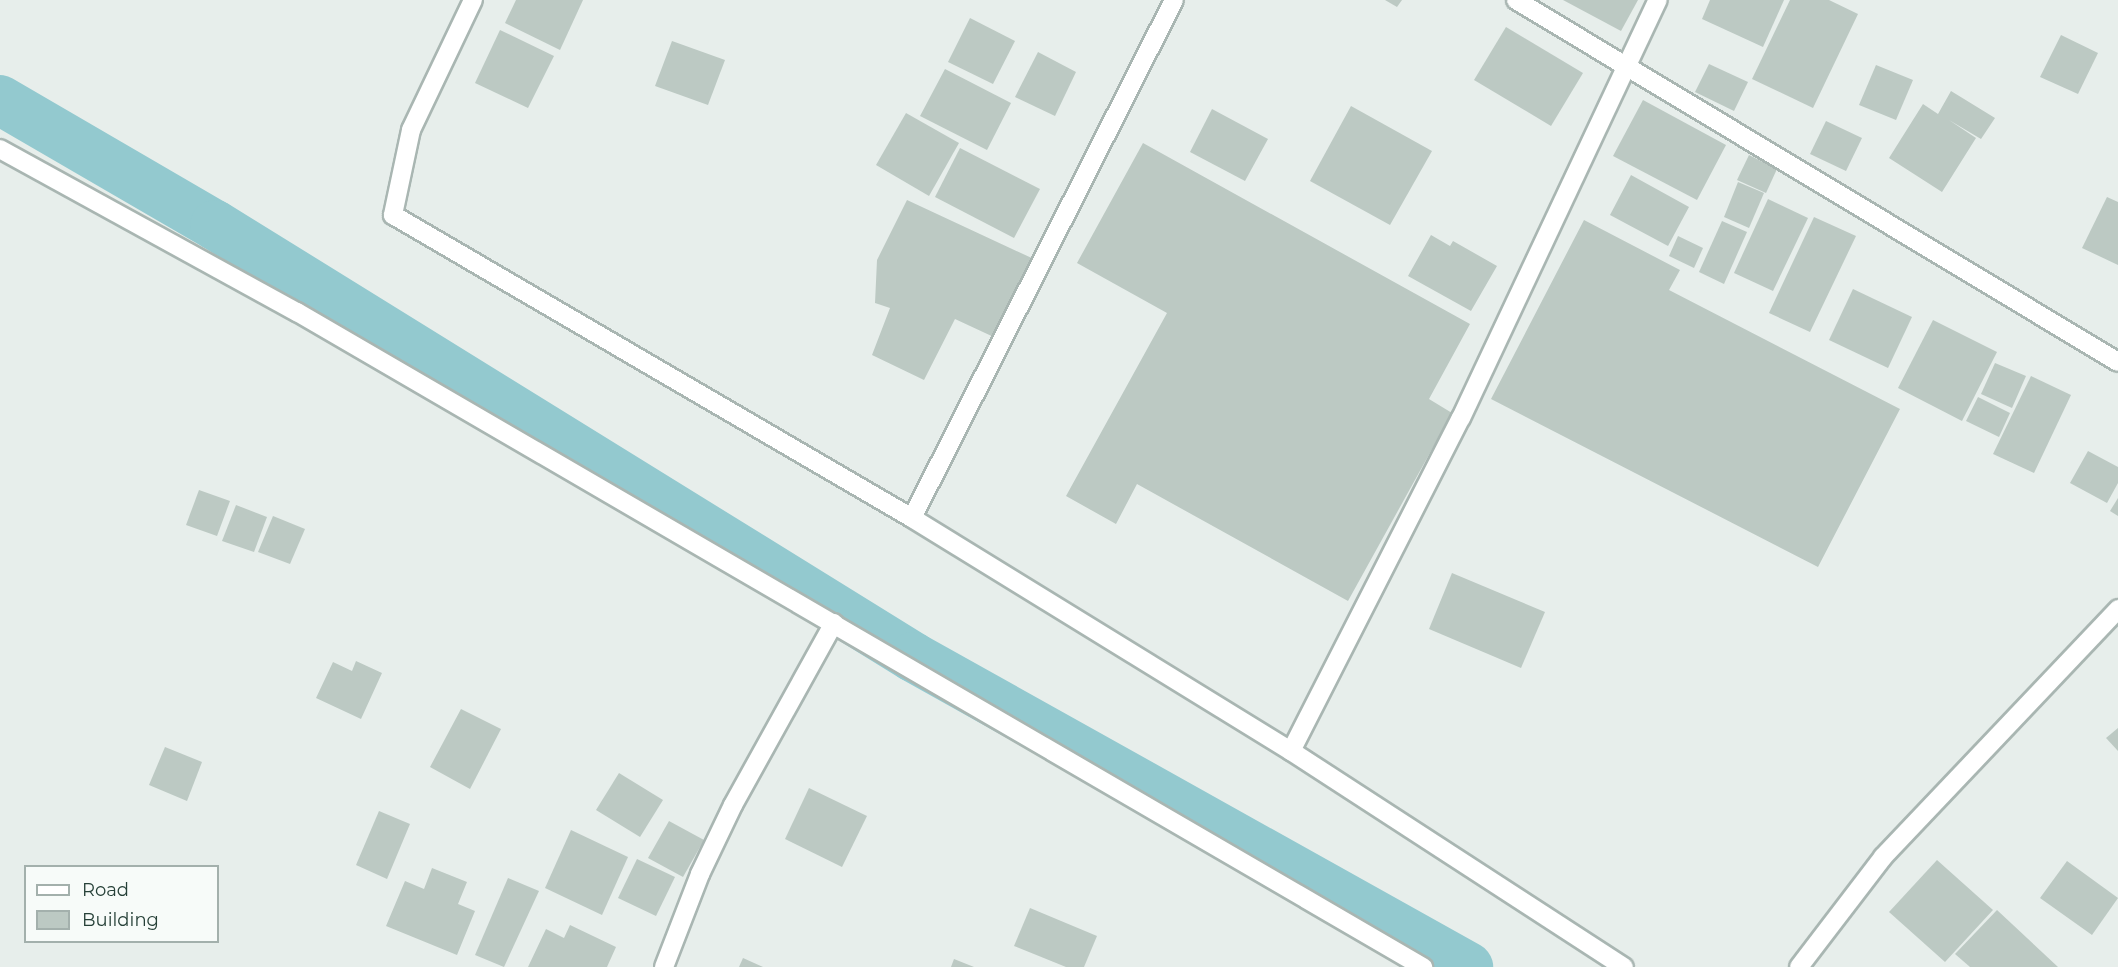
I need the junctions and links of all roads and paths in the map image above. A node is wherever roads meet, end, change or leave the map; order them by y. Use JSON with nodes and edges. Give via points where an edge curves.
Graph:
{"nodes":[{"id":1,"x":473,"y":0,"type":"edge"},
{"id":2,"x":1174,"y":0,"type":"edge"},
{"id":3,"x":1516,"y":0,"type":"edge"},
{"id":4,"x":1658,"y":0,"type":"edge"},
{"id":5,"x":1625,"y":66,"type":"junction"},
{"id":6,"x":0,"y":149,"type":"edge"},
{"id":7,"x":2118,"y":362,"type":"edge"},
{"id":8,"x":912,"y":518,"type":"junction"},
{"id":9,"x":2118,"y":609,"type":"edge"},
{"id":10,"x":834,"y":623,"type":"junction"},
{"id":11,"x":1291,"y":751,"type":"junction"},
{"id":12,"x":664,"y":967,"type":"edge"},
{"id":13,"x":1423,"y":967,"type":"edge"},
{"id":14,"x":1624,"y":967,"type":"edge"},
{"id":15,"x":1799,"y":967,"type":"edge"}],
"edges":[{"from":1,"to":8,"type":"street","via":[[411,130],[393,215]]},
{"from":2,"to":8,"type":"street"},
{"from":3,"to":5,"type":"street"},
{"from":4,"to":5,"type":"street"},
{"from":5,"to":7,"type":"street"},
{"from":5,"to":11,"type":"street","via":[[1461,418]]},
{"from":6,"to":10,"type":"street","via":[[297,312]]},
{"from":8,"to":11,"type":"street"},
{"from":9,"to":15,"type":"street","via":[[1883,857]]},
{"from":10,"to":12,"type":"street","via":[[733,805],[700,874]]},
{"from":10,"to":13,"type":"street"},
{"from":11,"to":14,"type":"street"}]}
